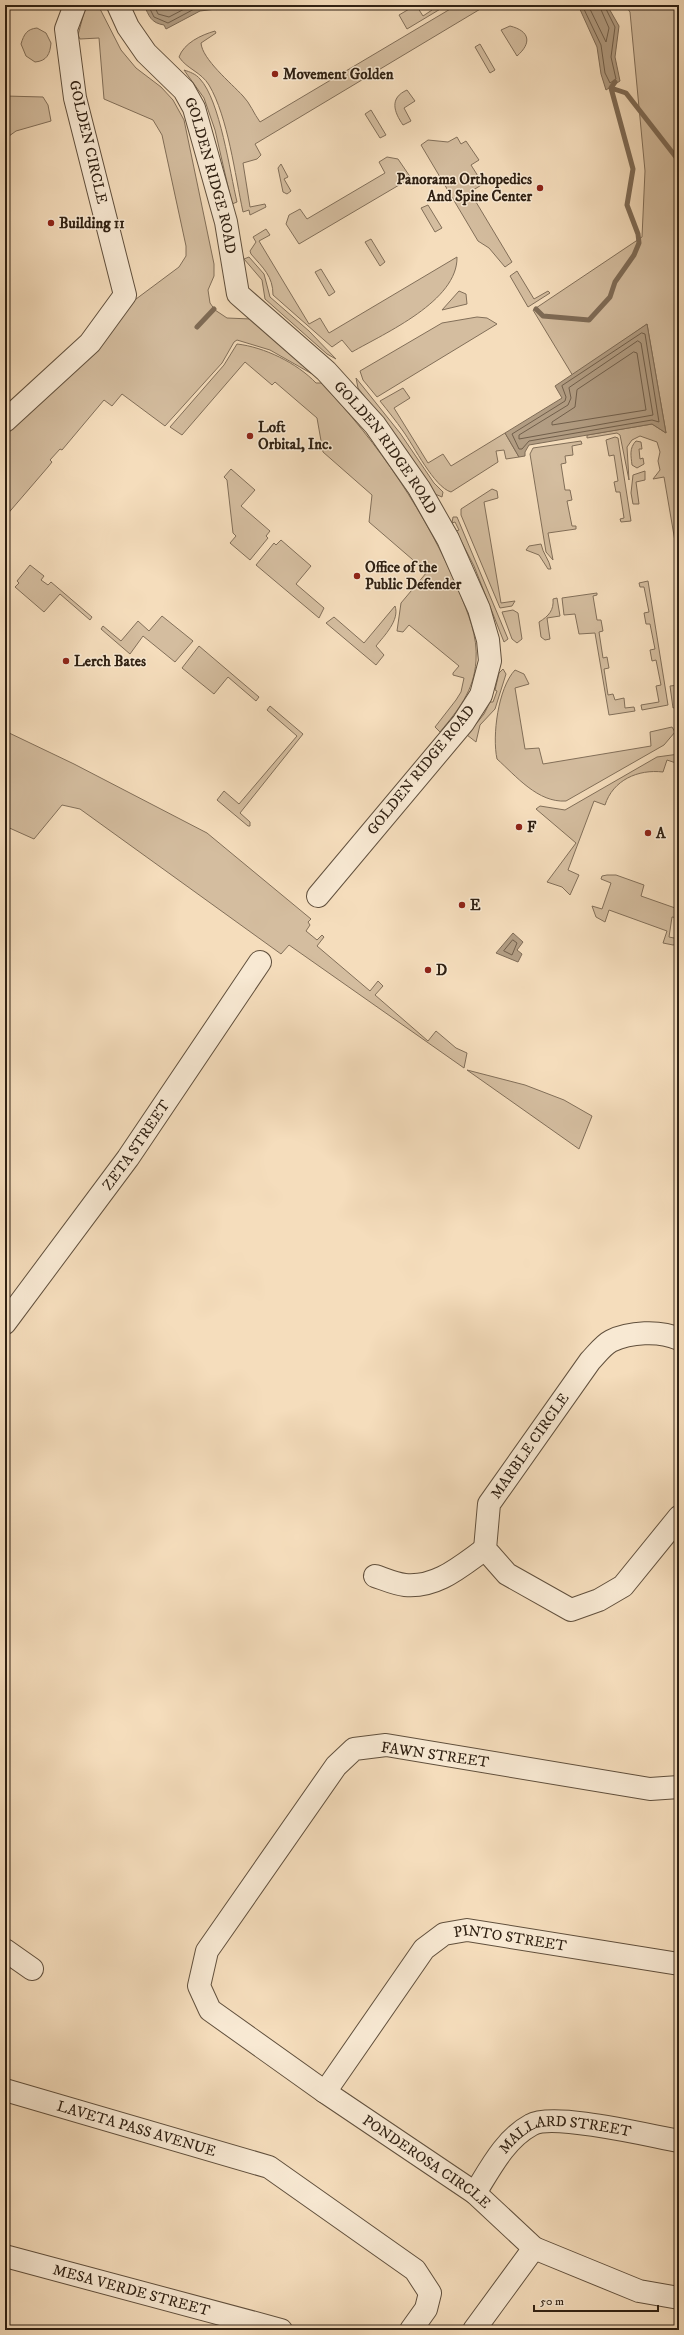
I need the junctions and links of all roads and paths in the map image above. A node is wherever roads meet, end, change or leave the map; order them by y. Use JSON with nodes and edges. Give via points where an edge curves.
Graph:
{"nodes":[{"id":1,"x":75,"y":5,"type":"edge"},
{"id":2,"x":118,"y":5,"type":"edge"},
{"id":3,"x":5,"y":421,"type":"edge"},
{"id":4,"x":318,"y":896,"type":"dead end"},
{"id":5,"x":260,"y":962,"type":"dead end"},
{"id":6,"x":5,"y":1323,"type":"edge"},
{"id":7,"x":679,"y":1339,"type":"edge"},
{"id":8,"x":679,"y":1517,"type":"edge"},
{"id":9,"x":485,"y":1549,"type":"junction"},
{"id":10,"x":375,"y":1576,"type":"dead end"},
{"id":11,"x":679,"y":1787,"type":"edge"},
{"id":12,"x":5,"y":1950,"type":"edge"},
{"id":13,"x":679,"y":1964,"type":"edge"},
{"id":14,"x":32,"y":1969,"type":"dead end"},
{"id":15,"x":199,"y":1986,"type":"joint"},
{"id":16,"x":5,"y":2090,"type":"edge"},
{"id":17,"x":325,"y":2092,"type":"junction"},
{"id":18,"x":679,"y":2141,"type":"edge"},
{"id":19,"x":475,"y":2193,"type":"junction"},
{"id":20,"x":534,"y":2248,"type":"junction"},
{"id":21,"x":5,"y":2256,"type":"edge"},
{"id":22,"x":679,"y":2298,"type":"edge"},
{"id":23,"x":281,"y":2330,"type":"edge"},
{"id":24,"x":411,"y":2330,"type":"edge"},
{"id":25,"x":474,"y":2330,"type":"edge"}],
"edges":[{"from":1,"to":3,"type":"street","name":"GOLDEN CIRCLE","via":[[66,29],[75,98],[125,295],[90,343]]},
{"from":2,"to":4,"type":"street","name":"GOLDEN RIDGE ROAD","via":[[128,27],[146,52],[184,90],[194,108],[226,222],[238,294],[326,371],[375,425],[419,488],[448,539],[479,609],[488,640],[490,661],[481,695],[463,723]]},
{"from":5,"to":6,"type":"street","name":"ZETA STREET","via":[[128,1158]]},
{"from":7,"to":9,"type":"street","name":"MARBLE CIRCLE","via":[[648,1333],[629,1335],[610,1341],[590,1361],[489,1504]]},
{"from":8,"to":9,"type":"street","via":[[623,1586],[599,1600],[571,1610],[507,1574]]},
{"from":9,"to":10,"type":"street","via":[[454,1572],[435,1581],[405,1585]]},
{"from":11,"to":15,"type":"street","name":"FAWN STREET","via":[[650,1789],[386,1745],[354,1749],[336,1766],[207,1951]]},
{"from":12,"to":14,"type":"street"},
{"from":13,"to":17,"type":"street","name":"PINTO STREET","via":[[467,1930],[444,1934],[424,1949]]},
{"from":15,"to":17,"type":"street","name":"PONDEROSA CIRCLE","via":[[210,2010]]},
{"from":16,"to":24,"type":"street","name":"LAVETA PASS AVENUE","via":[[269,2167],[415,2270],[430,2293],[426,2309]]},
{"from":17,"to":19,"type":"street","name":"PONDEROSA CIRCLE"},
{"from":18,"to":19,"type":"street","name":"MALLARD STREET","via":[[560,2120],[532,2124],[508,2143]]},
{"from":19,"to":20,"type":"street","name":"PONDEROSA CIRCLE"},
{"from":20,"to":22,"type":"street","name":"PONDEROSA CIRCLE","via":[[639,2291]]},
{"from":20,"to":25,"type":"street"},
{"from":21,"to":23,"type":"street","name":"MESA VERDE STREET"}]}
